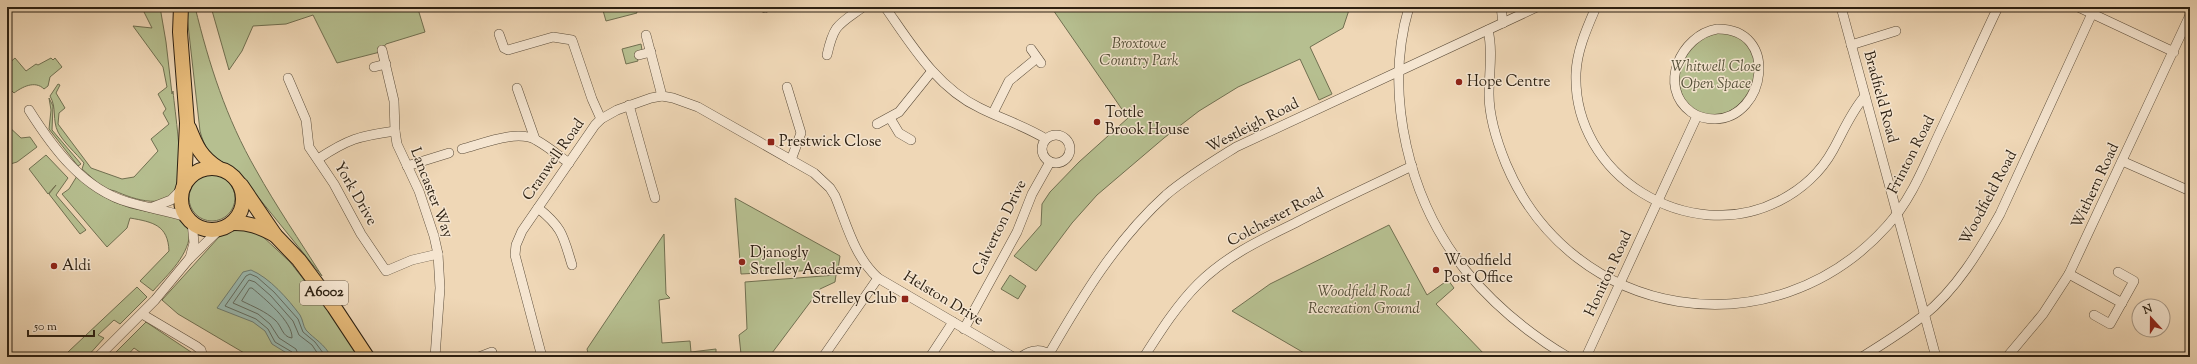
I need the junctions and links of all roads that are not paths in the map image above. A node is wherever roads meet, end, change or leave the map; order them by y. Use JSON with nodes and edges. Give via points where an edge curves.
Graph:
{"nodes":[{"id":1,"x":173,"y":7,"type":"edge"},
{"id":2,"x":180,"y":7,"type":"edge"},
{"id":3,"x":862,"y":7,"type":"edge"},
{"id":4,"x":885,"y":7,"type":"edge"},
{"id":5,"x":1408,"y":7,"type":"edge"},
{"id":6,"x":1501,"y":7,"type":"edge"},
{"id":7,"x":1537,"y":7,"type":"edge"},
{"id":8,"x":1596,"y":7,"type":"edge"},
{"id":9,"x":1841,"y":7,"type":"edge"},
{"id":10,"x":1998,"y":7,"type":"edge"},
{"id":11,"x":2078,"y":7,"type":"edge"},
{"id":12,"x":2094,"y":10,"type":"edge"},
{"id":13,"x":2190,"y":15,"type":"edge"},
{"id":14,"x":1503,"y":23,"type":"junction"},
{"id":15,"x":1488,"y":30,"type":"junction"},
{"id":16,"x":1896,"y":31,"type":"dead end"},
{"id":17,"x":180,"y":32,"type":"junction"},
{"id":18,"x":499,"y":34,"type":"dead end"},
{"id":19,"x":646,"y":35,"type":"dead end"},
{"id":20,"x":1851,"y":45,"type":"junction"},
{"id":21,"x":1031,"y":48,"type":"dead end"},
{"id":22,"x":382,"y":50,"type":"dead end"},
{"id":23,"x":651,"y":52,"type":"junction"},
{"id":24,"x":2174,"y":52,"type":"junction"},
{"id":25,"x":639,"y":55,"type":"dead end"},
{"id":26,"x":827,"y":55,"type":"dead end"},
{"id":27,"x":386,"y":64,"type":"junction"},
{"id":28,"x":374,"y":67,"type":"dead end"},
{"id":29,"x":932,"y":71,"type":"junction"},
{"id":30,"x":1399,"y":72,"type":"junction"},
{"id":31,"x":288,"y":78,"type":"dead end"},
{"id":32,"x":518,"y":88,"type":"dead end"},
{"id":33,"x":787,"y":94,"type":"dead end"},
{"id":34,"x":662,"y":96,"type":"junction"},
{"id":35,"x":1865,"y":96,"type":"junction"},
{"id":36,"x":629,"y":105,"type":"junction"},
{"id":37,"x":29,"y":110,"type":"dead end"},
{"id":38,"x":993,"y":113,"type":"junction"},
{"id":39,"x":1697,"y":116,"type":"junction"},
{"id":40,"x":890,"y":118,"type":"junction"},
{"id":41,"x":601,"y":119,"type":"junction"},
{"id":42,"x":187,"y":123,"type":"junction"},
{"id":43,"x":877,"y":124,"type":"dead end"},
{"id":44,"x":394,"y":131,"type":"junction"},
{"id":45,"x":1046,"y":138,"type":"junction"},
{"id":46,"x":535,"y":139,"type":"junction"},
{"id":47,"x":911,"y":140,"type":"dead end"},
{"id":48,"x":462,"y":149,"type":"dead end"},
{"id":49,"x":449,"y":153,"type":"dead end"},
{"id":50,"x":318,"y":159,"type":"junction"},
{"id":51,"x":791,"y":160,"type":"junction"},
{"id":52,"x":2122,"y":161,"type":"junction"},
{"id":53,"x":1050,"y":162,"type":"junction"},
{"id":54,"x":569,"y":163,"type":"junction"},
{"id":55,"x":407,"y":166,"type":"junction"},
{"id":56,"x":1412,"y":166,"type":"junction"},
{"id":57,"x":218,"y":168,"type":"junction"},
{"id":58,"x":241,"y":185,"type":"junction"},
{"id":59,"x":183,"y":188,"type":"junction"},
{"id":60,"x":2190,"y":191,"type":"edge"},
{"id":61,"x":655,"y":198,"type":"dead end"},
{"id":62,"x":1658,"y":203,"type":"junction"},
{"id":63,"x":153,"y":207,"type":"junction"},
{"id":64,"x":538,"y":208,"type":"junction"},
{"id":65,"x":1897,"y":213,"type":"junction"},
{"id":66,"x":190,"y":220,"type":"junction"},
{"id":67,"x":226,"y":226,"type":"junction"},
{"id":68,"x":275,"y":235,"type":"junction"},
{"id":69,"x":438,"y":254,"type":"junction"},
{"id":70,"x":189,"y":259,"type":"junction"},
{"id":71,"x":862,"y":261,"type":"joint"},
{"id":72,"x":572,"y":265,"type":"dead end"},
{"id":73,"x":2118,"y":272,"type":"dead end"},
{"id":74,"x":2069,"y":274,"type":"junction"},
{"id":75,"x":878,"y":278,"type":"junction"},
{"id":76,"x":1620,"y":284,"type":"junction"},
{"id":77,"x":2122,"y":303,"type":"junction"},
{"id":78,"x":142,"y":314,"type":"junction"},
{"id":79,"x":1925,"y":315,"type":"junction"},
{"id":80,"x":2094,"y":315,"type":"dead end"},
{"id":81,"x":953,"y":322,"type":"junction"},
{"id":82,"x":964,"y":329,"type":"junction"},
{"id":83,"x":492,"y":352,"type":"dead end"},
{"id":84,"x":1050,"y":356,"type":"edge"},
{"id":85,"x":98,"y":357,"type":"edge"},
{"id":86,"x":203,"y":357,"type":"edge"},
{"id":87,"x":366,"y":357,"type":"edge"},
{"id":88,"x":435,"y":357,"type":"edge"},
{"id":89,"x":479,"y":357,"type":"edge"},
{"id":90,"x":542,"y":357,"type":"edge"},
{"id":91,"x":823,"y":357,"type":"edge"},
{"id":92,"x":930,"y":357,"type":"edge"},
{"id":93,"x":1012,"y":357,"type":"edge"},
{"id":94,"x":1022,"y":357,"type":"edge"},
{"id":95,"x":1144,"y":357,"type":"edge"},
{"id":96,"x":1568,"y":357,"type":"edge"},
{"id":97,"x":1586,"y":357,"type":"edge"},
{"id":98,"x":1862,"y":357,"type":"edge"},
{"id":99,"x":1936,"y":357,"type":"edge"},
{"id":100,"x":2007,"y":357,"type":"edge"}],
"edges":[{"from":1,"to":17,"type":"main road","number":"A6002"},
{"from":2,"to":17,"type":"main road","number":"A6002"},
{"from":3,"to":26,"type":"street","via":[[836,26],[830,38]]},
{"from":4,"to":29,"type":"street"},
{"from":5,"to":30,"type":"street"},
{"from":6,"to":14,"type":"street"},
{"from":7,"to":14,"type":"street","name":"Westleigh Road"},
{"from":8,"to":62,"type":"street","via":[[1580,50],[1576,73],[1582,115],[1596,147],[1610,167],[1639,193]]},
{"from":9,"to":20,"type":"street","name":"Bradfield Road"},
{"from":10,"to":65,"type":"street","name":"Frinton Road","via":[[1918,180]]},
{"from":11,"to":12,"type":"street"},
{"from":12,"to":24,"type":"street"},
{"from":12,"to":79,"type":"street","name":"Woodfield Road","via":[[1986,240],[1956,282]]},
{"from":13,"to":24,"type":"street","name":"Withern Road"},
{"from":14,"to":15,"type":"street","name":"Westleigh Road"},
{"from":15,"to":30,"type":"street","name":"Westleigh Road"},
{"from":15,"to":76,"type":"street","name":"Frinton Road","via":[[1491,112],[1501,152],[1515,183],[1531,209],[1563,246],[1586,265]]},
{"from":16,"to":20,"type":"street"},
{"from":17,"to":42,"type":"main road","number":"A6002"},
{"from":18,"to":41,"type":"street","via":[[504,48],[508,50],[554,36],[572,40]]},
{"from":19,"to":23,"type":"street"},
{"from":20,"to":35,"type":"street","name":"Bradfield Road"},
{"from":21,"to":38,"type":"street","via":[[1039,60],[1009,81]]},
{"from":22,"to":27,"type":"street","name":"Lancaster Way"},
{"from":23,"to":25,"type":"street"},
{"from":23,"to":34,"type":"street"},
{"from":24,"to":52,"type":"street","name":"Withern Road"},
{"from":27,"to":28,"type":"street"},
{"from":27,"to":44,"type":"street","name":"Lancaster Way","via":[[394,101]]},
{"from":29,"to":38,"type":"street","via":[[963,98]]},
{"from":29,"to":40,"type":"street","via":[[918,86],[910,100]]},
{"from":30,"to":56,"type":"street","via":[[1402,116]]},
{"from":30,"to":84,"type":"street","name":"Westleigh Road","via":[[1236,147],[1166,195],[1117,247],[1082,297]]},
{"from":31,"to":50,"type":"street","name":"York Drive","via":[[306,120],[310,147]]},
{"from":32,"to":46,"type":"street"},
{"from":33,"to":51,"type":"street","via":[[801,133]]},
{"from":34,"to":36,"type":"street","name":"Cranwell Road"},
{"from":34,"to":51,"type":"street","name":"Cranwell Road","via":[[702,109]]},
{"from":35,"to":62,"type":"street","via":[[1857,105],[1823,165],[1803,185],[1778,202],[1744,214],[1712,216]]},
{"from":35,"to":65,"type":"street","name":"Bradfield Road"},
{"from":36,"to":41,"type":"street","name":"Cranwell Road"},
{"from":36,"to":61,"type":"street"},
{"from":37,"to":63,"type":"street","via":[[65,160],[90,183],[123,200]]},
{"from":38,"to":45,"type":"street"},
{"from":39,"to":39,"type":"street","via":[[1677,94],[1675,80],[1679,60],[1690,42],[1707,30],[1737,31],[1756,49],[1760,70],[1753,92],[1744,106],[1730,117],[1710,119]]},
{"from":39,"to":62,"type":"street","name":"Honiton Road"},
{"from":40,"to":43,"type":"street"},
{"from":40,"to":47,"type":"street","via":[[899,133]]},
{"from":41,"to":54,"type":"street","name":"Cranwell Road"},
{"from":42,"to":57,"type":"main road","number":"A6002","via":[[198,150],[206,160]]},
{"from":42,"to":59,"type":"main road","number":"A6002"},
{"from":44,"to":50,"type":"street","via":[[353,138]]},
{"from":44,"to":55,"type":"street","name":"Lancaster Way"},
{"from":45,"to":53,"type":"street","via":[[1042,151]]},
{"from":45,"to":53,"type":"street","via":[[1059,135],[1066,140],[1070,148],[1064,160]]},
{"from":46,"to":48,"type":"street","via":[[526,136],[505,138]]},
{"from":46,"to":54,"type":"street"},
{"from":49,"to":55,"type":"street"},
{"from":50,"to":69,"type":"street","name":"York Drive","via":[[361,234],[386,270]]},
{"from":51,"to":71,"type":"street","name":"Cranwell Road","via":[[814,173],[830,188]]},
{"from":52,"to":60,"type":"street"},
{"from":52,"to":74,"type":"street","name":"Withern Road"},
{"from":53,"to":82,"type":"street","name":"Calverton Drive","via":[[1030,199],[1017,232]]},
{"from":54,"to":64,"type":"street","name":"Cranwell Road"},
{"from":55,"to":69,"type":"street","name":"Lancaster Way","via":[[426,213]]},
{"from":56,"to":95,"type":"street","name":"Colchester Road","via":[[1246,247],[1228,259],[1198,284],[1178,307]]},
{"from":56,"to":96,"type":"street","via":[[1433,218],[1466,271],[1508,314],[1540,340]]},
{"from":57,"to":58,"type":"main road","number":"A6002","via":[[230,172]]},
{"from":57,"to":59,"type":"main road","via":[[210,167],[198,171],[190,176]]},
{"from":58,"to":67,"type":"main road","via":[[243,203],[238,217]]},
{"from":58,"to":68,"type":"main road","number":"A6002"},
{"from":59,"to":63,"type":"street","via":[[171,200]]},
{"from":59,"to":66,"type":"main road","number":"A6002","via":[[182,205]]},
{"from":62,"to":76,"type":"street","name":"Honiton Road"},
{"from":63,"to":66,"type":"street"},
{"from":64,"to":72,"type":"street","via":[[553,220],[563,234]]},
{"from":64,"to":90,"type":"street","name":"Cranwell Road","via":[[522,231],[515,255]]},
{"from":65,"to":76,"type":"street","name":"Frinton Road","via":[[1889,225],[1850,260],[1819,280],[1778,296],[1738,304],[1698,305],[1663,299]]},
{"from":65,"to":79,"type":"street","name":"Bradfield Road"},
{"from":66,"to":67,"type":"main road","number":"A6002","via":[[205,229]]},
{"from":66,"to":70,"type":"street","via":[[194,242]]},
{"from":67,"to":68,"type":"main road","number":"A6002","via":[[244,223]]},
{"from":67,"to":70,"type":"street"},
{"from":68,"to":87,"type":"main road","number":"A6002","via":[[303,266],[334,307]]},
{"from":69,"to":88,"type":"street","name":"Lancaster Way","via":[[440,288]]},
{"from":70,"to":78,"type":"street"},
{"from":71,"to":75,"type":"street","name":"Helston Drive"},
{"from":73,"to":77,"type":"street","via":[[2134,281]]},
{"from":74,"to":77,"type":"street"},
{"from":74,"to":100,"type":"street","name":"Withern Road","via":[[2043,314]]},
{"from":75,"to":81,"type":"street","name":"Helston Drive"},
{"from":75,"to":91,"type":"street"},
{"from":76,"to":97,"type":"street","name":"Honiton Road"},
{"from":77,"to":80,"type":"street","via":[[2110,324]]},
{"from":78,"to":85,"type":"street"},
{"from":78,"to":86,"type":"street","via":[[196,346],[201,350]]},
{"from":79,"to":98,"type":"street","name":"Woodfield Road"},
{"from":79,"to":99,"type":"street","name":"Bradfield Road"},
{"from":81,"to":82,"type":"street","name":"Helston Drive"},
{"from":81,"to":92,"type":"street"},
{"from":82,"to":93,"type":"street","name":"Helston Drive"},
{"from":83,"to":89,"type":"street"},
{"from":84,"to":94,"type":"street","via":[[1035,350]]}]}
